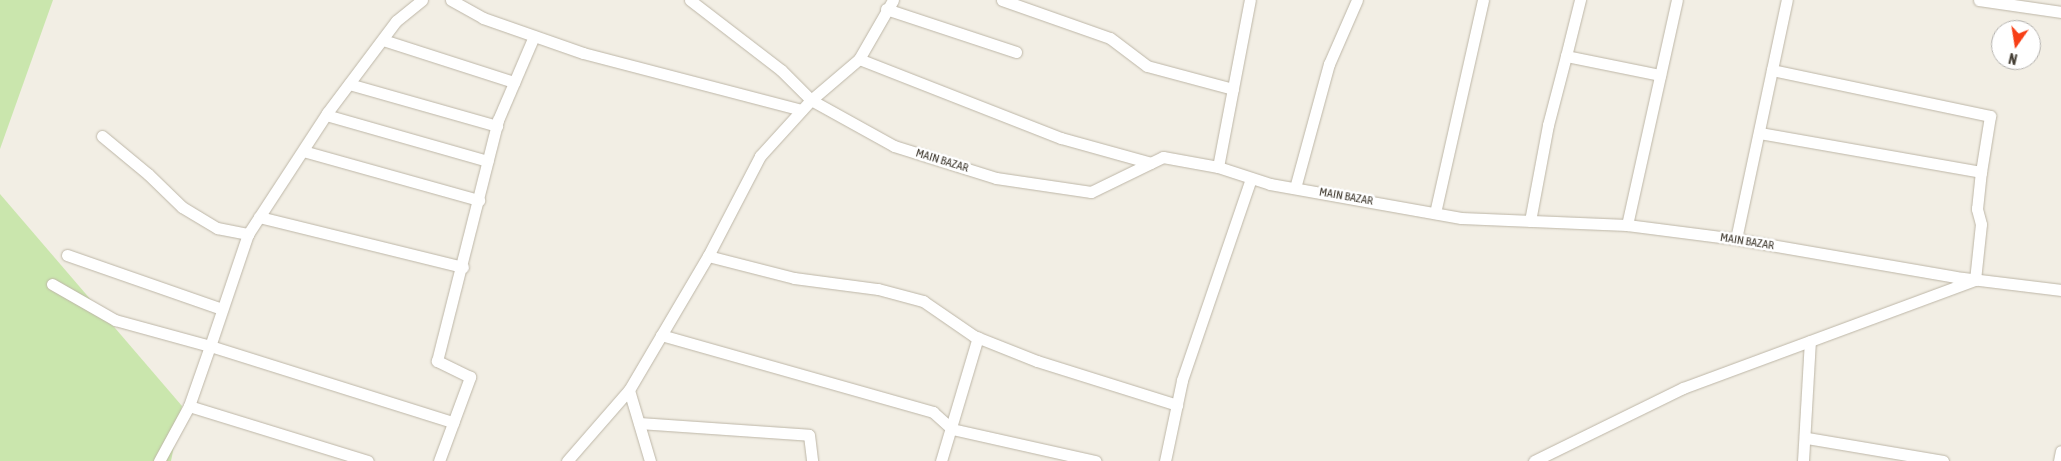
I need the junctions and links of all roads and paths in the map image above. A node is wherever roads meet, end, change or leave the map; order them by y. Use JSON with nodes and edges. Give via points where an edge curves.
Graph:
{"nodes":[{"id":1,"x":422,"y":0,"type":"edge"},
{"id":2,"x":451,"y":0,"type":"edge"},
{"id":3,"x":690,"y":0,"type":"edge"},
{"id":4,"x":1002,"y":0,"type":"edge"},
{"id":5,"x":1250,"y":0,"type":"edge"},
{"id":6,"x":1357,"y":0,"type":"edge"},
{"id":7,"x":1483,"y":0,"type":"edge"},
{"id":8,"x":1580,"y":0,"type":"edge"},
{"id":9,"x":1677,"y":0,"type":"edge"},
{"id":10,"x":1787,"y":0,"type":"edge"},
{"id":11,"x":1979,"y":0,"type":"edge"},
{"id":12,"x":889,"y":5,"type":"edge"},
{"id":13,"x":2061,"y":12,"type":"edge"},
{"id":14,"x":534,"y":36,"type":"junction"},
{"id":15,"x":383,"y":40,"type":"junction"},
{"id":16,"x":1016,"y":52,"type":"dead end"},
{"id":17,"x":1566,"y":56,"type":"junction"},
{"id":18,"x":859,"y":59,"type":"junction"},
{"id":19,"x":1772,"y":70,"type":"junction"},
{"id":20,"x":1660,"y":75,"type":"junction"},
{"id":21,"x":514,"y":82,"type":"junction"},
{"id":22,"x":349,"y":84,"type":"junction"},
{"id":23,"x":1233,"y":89,"type":"junction"},
{"id":24,"x":811,"y":100,"type":"junction"},
{"id":25,"x":802,"y":110,"type":"junction"},
{"id":26,"x":326,"y":116,"type":"junction"},
{"id":27,"x":497,"y":126,"type":"junction"},
{"id":28,"x":1759,"y":133,"type":"junction"},
{"id":29,"x":102,"y":136,"type":"dead end"},
{"id":30,"x":302,"y":151,"type":"junction"},
{"id":31,"x":488,"y":161,"type":"junction"},
{"id":32,"x":1151,"y":163,"type":"junction"},
{"id":33,"x":1218,"y":167,"type":"junction"},
{"id":34,"x":1981,"y":172,"type":"junction"},
{"id":35,"x":1251,"y":178,"type":"junction"},
{"id":36,"x":1295,"y":188,"type":"junction"},
{"id":37,"x":479,"y":200,"type":"junction"},
{"id":38,"x":1435,"y":213,"type":"junction"},
{"id":39,"x":259,"y":217,"type":"junction"},
{"id":40,"x":1530,"y":220,"type":"junction"},
{"id":41,"x":1627,"y":225,"type":"junction"},
{"id":42,"x":248,"y":234,"type":"junction"},
{"id":43,"x":1736,"y":240,"type":"junction"},
{"id":44,"x":67,"y":255,"type":"dead end"},
{"id":45,"x":708,"y":256,"type":"junction"},
{"id":46,"x":463,"y":267,"type":"junction"},
{"id":47,"x":1975,"y":280,"type":"junction"},
{"id":48,"x":52,"y":284,"type":"dead end"},
{"id":49,"x":2061,"y":290,"type":"edge"},
{"id":50,"x":222,"y":309,"type":"junction"},
{"id":51,"x":661,"y":335,"type":"junction"},
{"id":52,"x":978,"y":337,"type":"junction"},
{"id":53,"x":1810,"y":341,"type":"junction"},
{"id":54,"x":210,"y":346,"type":"junction"},
{"id":55,"x":629,"y":390,"type":"junction"},
{"id":56,"x":1177,"y":405,"type":"junction"},
{"id":57,"x":189,"y":406,"type":"junction"},
{"id":58,"x":453,"y":422,"type":"junction"},
{"id":59,"x":638,"y":423,"type":"junction"},
{"id":60,"x":952,"y":430,"type":"junction"},
{"id":61,"x":1807,"y":438,"type":"junction"},
{"id":62,"x":2061,"y":451,"type":"edge"},
{"id":63,"x":159,"y":461,"type":"edge"},
{"id":64,"x":368,"y":461,"type":"edge"},
{"id":65,"x":439,"y":461,"type":"edge"},
{"id":66,"x":566,"y":461,"type":"edge"},
{"id":67,"x":650,"y":461,"type":"edge"},
{"id":68,"x":812,"y":461,"type":"edge"},
{"id":69,"x":942,"y":461,"type":"edge"},
{"id":70,"x":1095,"y":461,"type":"edge"},
{"id":71,"x":1165,"y":461,"type":"edge"},
{"id":72,"x":1534,"y":461,"type":"edge"},
{"id":73,"x":1803,"y":461,"type":"edge"},
{"id":74,"x":1943,"y":461,"type":"edge"},
{"id":75,"x":2059,"y":461,"type":"edge"}],
"edges":[{"from":1,"to":15,"type":"street","via":[[396,21]]},
{"from":2,"to":14,"type":"street","via":[[483,18]]},
{"from":3,"to":24,"type":"street","name":"MAIN BAZAR","via":[[781,70]]},
{"from":4,"to":23,"type":"street","via":[[1110,38],[1147,66]]},
{"from":5,"to":23,"type":"street"},
{"from":6,"to":36,"type":"street","via":[[1329,64]]},
{"from":7,"to":38,"type":"street"},
{"from":8,"to":17,"type":"street"},
{"from":9,"to":20,"type":"street"},
{"from":10,"to":19,"type":"street"},
{"from":11,"to":13,"type":"street"},
{"from":12,"to":16,"type":"street"},
{"from":12,"to":18,"type":"street"},
{"from":14,"to":21,"type":"street"},
{"from":14,"to":25,"type":"street","via":[[583,53]]},
{"from":15,"to":21,"type":"street"},
{"from":15,"to":22,"type":"street"},
{"from":17,"to":20,"type":"street"},
{"from":17,"to":40,"type":"street","via":[[1548,125]]},
{"from":18,"to":24,"type":"street"},
{"from":18,"to":32,"type":"street","via":[[1061,138]]},
{"from":19,"to":28,"type":"street"},
{"from":19,"to":34,"type":"street","via":[[1990,116]]},
{"from":20,"to":41,"type":"street"},
{"from":21,"to":27,"type":"street"},
{"from":22,"to":26,"type":"street"},
{"from":22,"to":27,"type":"street"},
{"from":23,"to":33,"type":"street"},
{"from":24,"to":25,"type":"street"},
{"from":24,"to":32,"type":"street","name":"MAIN BAZAR","via":[[894,146],[996,178],[1091,192]]},
{"from":25,"to":45,"type":"street","via":[[760,156]]},
{"from":26,"to":30,"type":"street"},
{"from":26,"to":31,"type":"street"},
{"from":27,"to":31,"type":"street"},
{"from":28,"to":34,"type":"street"},
{"from":28,"to":43,"type":"street"},
{"from":29,"to":42,"type":"street","via":[[182,207],[217,228]]},
{"from":30,"to":37,"type":"street"},
{"from":30,"to":39,"type":"street"},
{"from":31,"to":37,"type":"street"},
{"from":32,"to":33,"type":"street","name":"MAIN BAZAR","via":[[1163,157]]},
{"from":33,"to":35,"type":"street","name":"MAIN BAZAR"},
{"from":34,"to":47,"type":"street","via":[[1977,209],[1981,224]]},
{"from":35,"to":36,"type":"street","name":"MAIN BAZAR"},
{"from":35,"to":56,"type":"street","via":[[1182,380]]},
{"from":36,"to":38,"type":"street","name":"MAIN BAZAR"},
{"from":37,"to":46,"type":"street"},
{"from":38,"to":40,"type":"street","name":"MAIN BAZAR","via":[[1462,218]]},
{"from":39,"to":42,"type":"street"},
{"from":39,"to":46,"type":"street"},
{"from":40,"to":41,"type":"street","name":"MAIN BAZAR"},
{"from":41,"to":43,"type":"street","name":"MAIN BAZAR"},
{"from":42,"to":50,"type":"street"},
{"from":43,"to":47,"type":"street","name":"MAIN BAZAR"},
{"from":44,"to":50,"type":"street"},
{"from":45,"to":51,"type":"street"},
{"from":45,"to":52,"type":"street","via":[[794,278],[878,289],[923,301]]},
{"from":46,"to":58,"type":"street","via":[[437,361],[470,376]]},
{"from":47,"to":49,"type":"street","name":"MAIN BAZAR"},
{"from":47,"to":53,"type":"street"},
{"from":48,"to":54,"type":"street","via":[[115,320]]},
{"from":50,"to":54,"type":"street"},
{"from":51,"to":55,"type":"street"},
{"from":51,"to":60,"type":"street","via":[[933,412]]},
{"from":52,"to":56,"type":"street","via":[[1037,361]]},
{"from":52,"to":60,"type":"street"},
{"from":53,"to":61,"type":"street"},
{"from":53,"to":72,"type":"street","via":[[1683,388]]},
{"from":54,"to":57,"type":"street"},
{"from":54,"to":58,"type":"street"},
{"from":55,"to":59,"type":"street"},
{"from":55,"to":66,"type":"street"},
{"from":56,"to":71,"type":"street"},
{"from":57,"to":63,"type":"street"},
{"from":57,"to":64,"type":"street"},
{"from":58,"to":65,"type":"street"},
{"from":59,"to":67,"type":"street"},
{"from":59,"to":68,"type":"street","via":[[809,435]]},
{"from":60,"to":69,"type":"street"},
{"from":60,"to":70,"type":"street"},
{"from":61,"to":73,"type":"street"},
{"from":61,"to":74,"type":"street"},
{"from":62,"to":75,"type":"street"}]}
